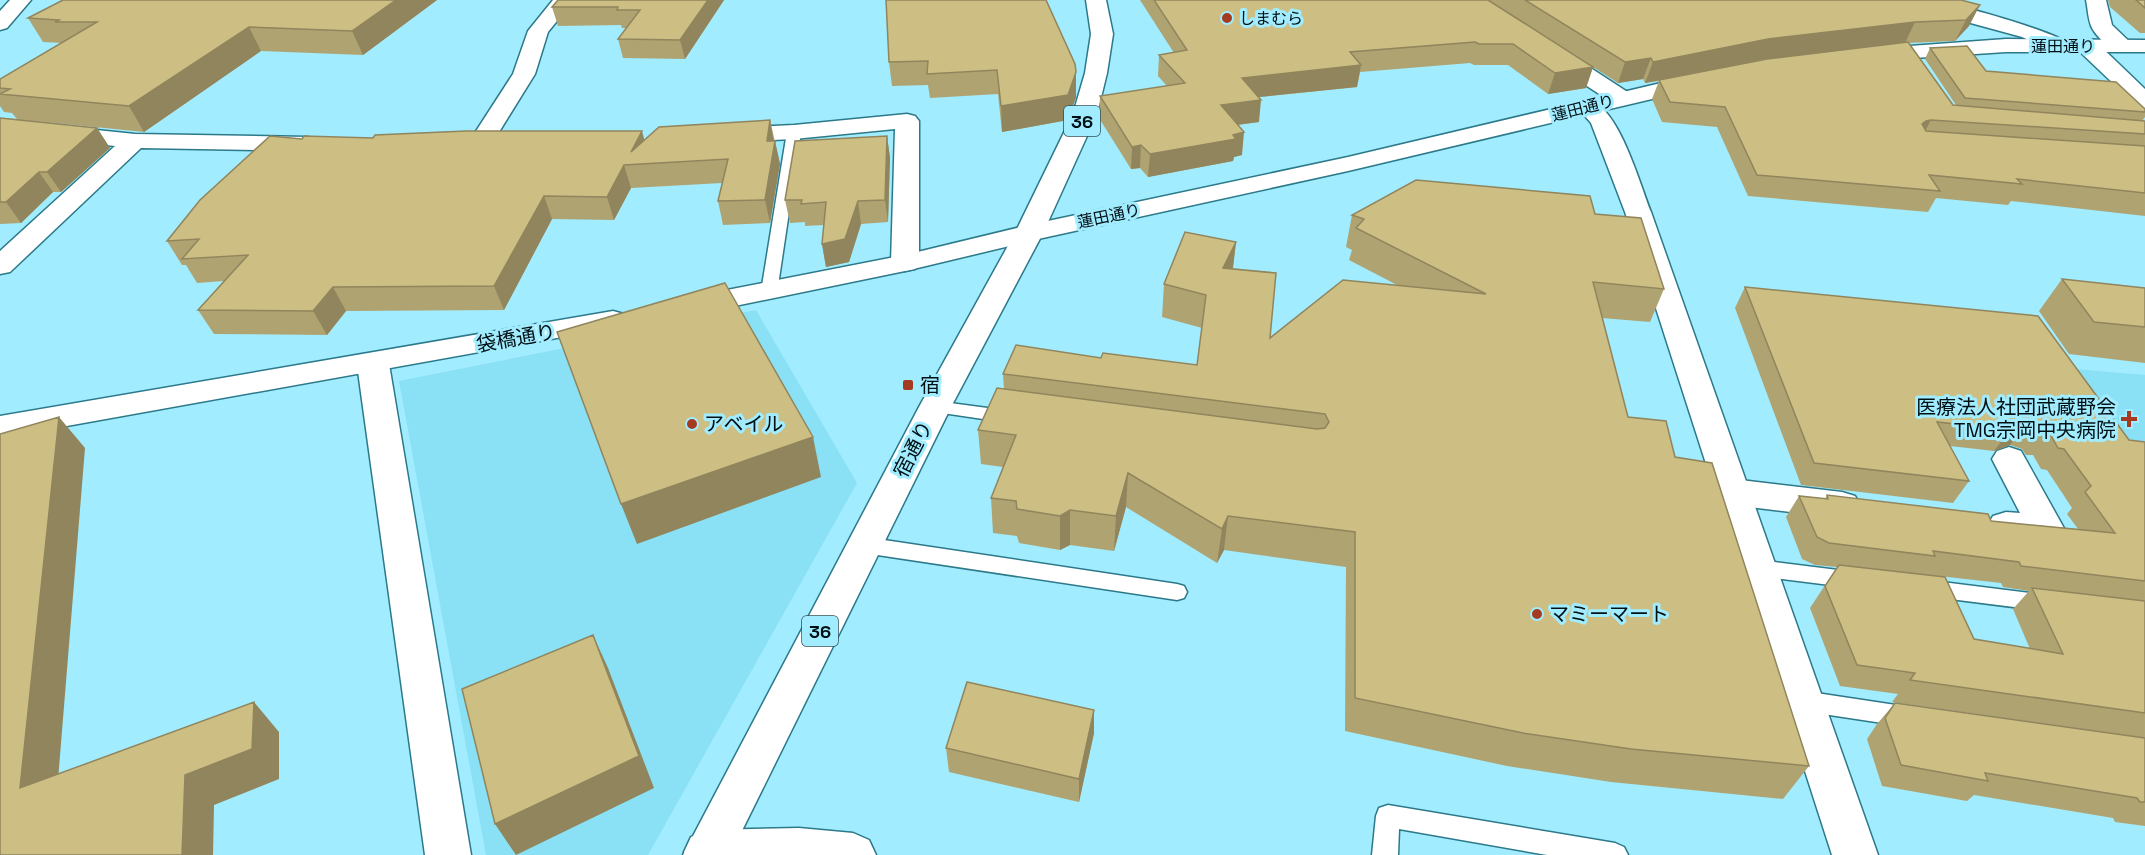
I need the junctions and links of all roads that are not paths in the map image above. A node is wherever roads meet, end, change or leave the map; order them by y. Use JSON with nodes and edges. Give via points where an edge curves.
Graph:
{"nodes":[{"id":1,"x":21,"y":0,"type":"edge"},
{"id":2,"x":564,"y":0,"type":"edge"},
{"id":3,"x":1096,"y":0,"type":"edge"},
{"id":4,"x":1908,"y":0,"type":"edge"},
{"id":5,"x":2096,"y":0,"type":"edge"},
{"id":6,"x":0,"y":24,"type":"edge"},
{"id":7,"x":1532,"y":39,"type":"edge"},
{"id":8,"x":2059,"y":45,"type":"junction"},
{"id":9,"x":2086,"y":45,"type":"junction"},
{"id":10,"x":2134,"y":46,"type":"edge"},
{"id":11,"x":1851,"y":57,"type":"edge"},
{"id":12,"x":1718,"y":77,"type":"edge"},
{"id":13,"x":1622,"y":99,"type":"junction"},
{"id":14,"x":2145,"y":101,"type":"edge"},
{"id":15,"x":1590,"y":108,"type":"junction"},
{"id":16,"x":0,"y":128,"type":"edge"},
{"id":17,"x":794,"y":132,"type":"junction"},
{"id":18,"x":702,"y":136,"type":"edge"},
{"id":19,"x":135,"y":141,"type":"junction"},
{"id":20,"x":330,"y":144,"type":"edge"},
{"id":21,"x":479,"y":144,"type":"edge"},
{"id":22,"x":1029,"y":233,"type":"junction"},
{"id":23,"x":905,"y":263,"type":"junction"},
{"id":24,"x":0,"y":266,"type":"edge"},
{"id":25,"x":769,"y":292,"type":"junction"},
{"id":26,"x":373,"y":364,"type":"junction"},
{"id":27,"x":935,"y":407,"type":"junction"},
{"id":28,"x":1029,"y":419,"type":"edge"},
{"id":29,"x":0,"y":427,"type":"edge"},
{"id":30,"x":2009,"y":459,"type":"dead end"},
{"id":31,"x":1732,"y":492,"type":"junction"},
{"id":32,"x":1872,"y":509,"type":"edge"},
{"id":33,"x":1977,"y":522,"type":"edge"},
{"id":34,"x":864,"y":545,"type":"junction"},
{"id":35,"x":1758,"y":568,"type":"junction"},
{"id":36,"x":1875,"y":582,"type":"edge"},
{"id":37,"x":1910,"y":586,"type":"edge"},
{"id":38,"x":1177,"y":592,"type":"dead end"},
{"id":39,"x":2063,"y":605,"type":"edge"},
{"id":40,"x":1803,"y":702,"type":"junction"},
{"id":41,"x":1933,"y":720,"type":"edge"},
{"id":42,"x":706,"y":853,"type":"edge"},
{"id":43,"x":448,"y":855,"type":"edge"},
{"id":44,"x":853,"y":855,"type":"edge"},
{"id":45,"x":1384,"y":855,"type":"edge"},
{"id":46,"x":1615,"y":855,"type":"edge"},
{"id":47,"x":1855,"y":855,"type":"edge"}],
"edges":[{"from":1,"to":6,"type":"street"},
{"from":2,"to":21,"type":"street","via":[[538,31],[524,74]]},
{"from":3,"to":22,"type":"street","name":"宿通り","number":"36","via":[[1102,34],[1085,114]]},
{"from":4,"to":8,"type":"street"},
{"from":5,"to":10,"type":"street","via":[[2102,27]]},
{"from":7,"to":13,"type":"street"},
{"from":8,"to":9,"type":"street","name":"蓮田通り"},
{"from":8,"to":11,"type":"street","name":"蓮田通り","via":[[1911,60]]},
{"from":9,"to":10,"type":"street","name":"蓮田通り"},
{"from":9,"to":14,"type":"street"},
{"from":12,"to":13,"type":"street","name":"蓮田通り"},
{"from":13,"to":15,"type":"street","name":"蓮田通り"},
{"from":15,"to":22,"type":"street","name":"蓮田通り"},
{"from":15,"to":31,"type":"street","via":[[1602,122],[1638,212]]},
{"from":16,"to":19,"type":"street"},
{"from":17,"to":18,"type":"street"},
{"from":17,"to":23,"type":"street","via":[[908,121]]},
{"from":17,"to":25,"type":"lane"},
{"from":19,"to":20,"type":"street"},
{"from":19,"to":24,"type":"street"},
{"from":22,"to":23,"type":"street","name":"袋橋通り"},
{"from":22,"to":27,"type":"street","name":"宿通り","number":"36"},
{"from":23,"to":25,"type":"street","name":"袋橋通り"},
{"from":25,"to":26,"type":"street","name":"袋橋通り"},
{"from":26,"to":29,"type":"street","name":"袋橋通り"},
{"from":26,"to":43,"type":"street"},
{"from":27,"to":28,"type":"lane"},
{"from":27,"to":34,"type":"street","name":"宿通り","number":"36"},
{"from":30,"to":33,"type":"street","via":[[2047,530]]},
{"from":31,"to":32,"type":"street"},
{"from":31,"to":35,"type":"street"},
{"from":34,"to":38,"type":"lane"},
{"from":34,"to":42,"type":"street","name":"宿通り","number":"36"},
{"from":35,"to":36,"type":"lane"},
{"from":35,"to":40,"type":"street"},
{"from":37,"to":39,"type":"lane"},
{"from":40,"to":41,"type":"lane"},
{"from":40,"to":47,"type":"street"},
{"from":42,"to":44,"type":"street","via":[[799,850]]},
{"from":45,"to":46,"type":"lane","via":[[1388,816]]}]}
